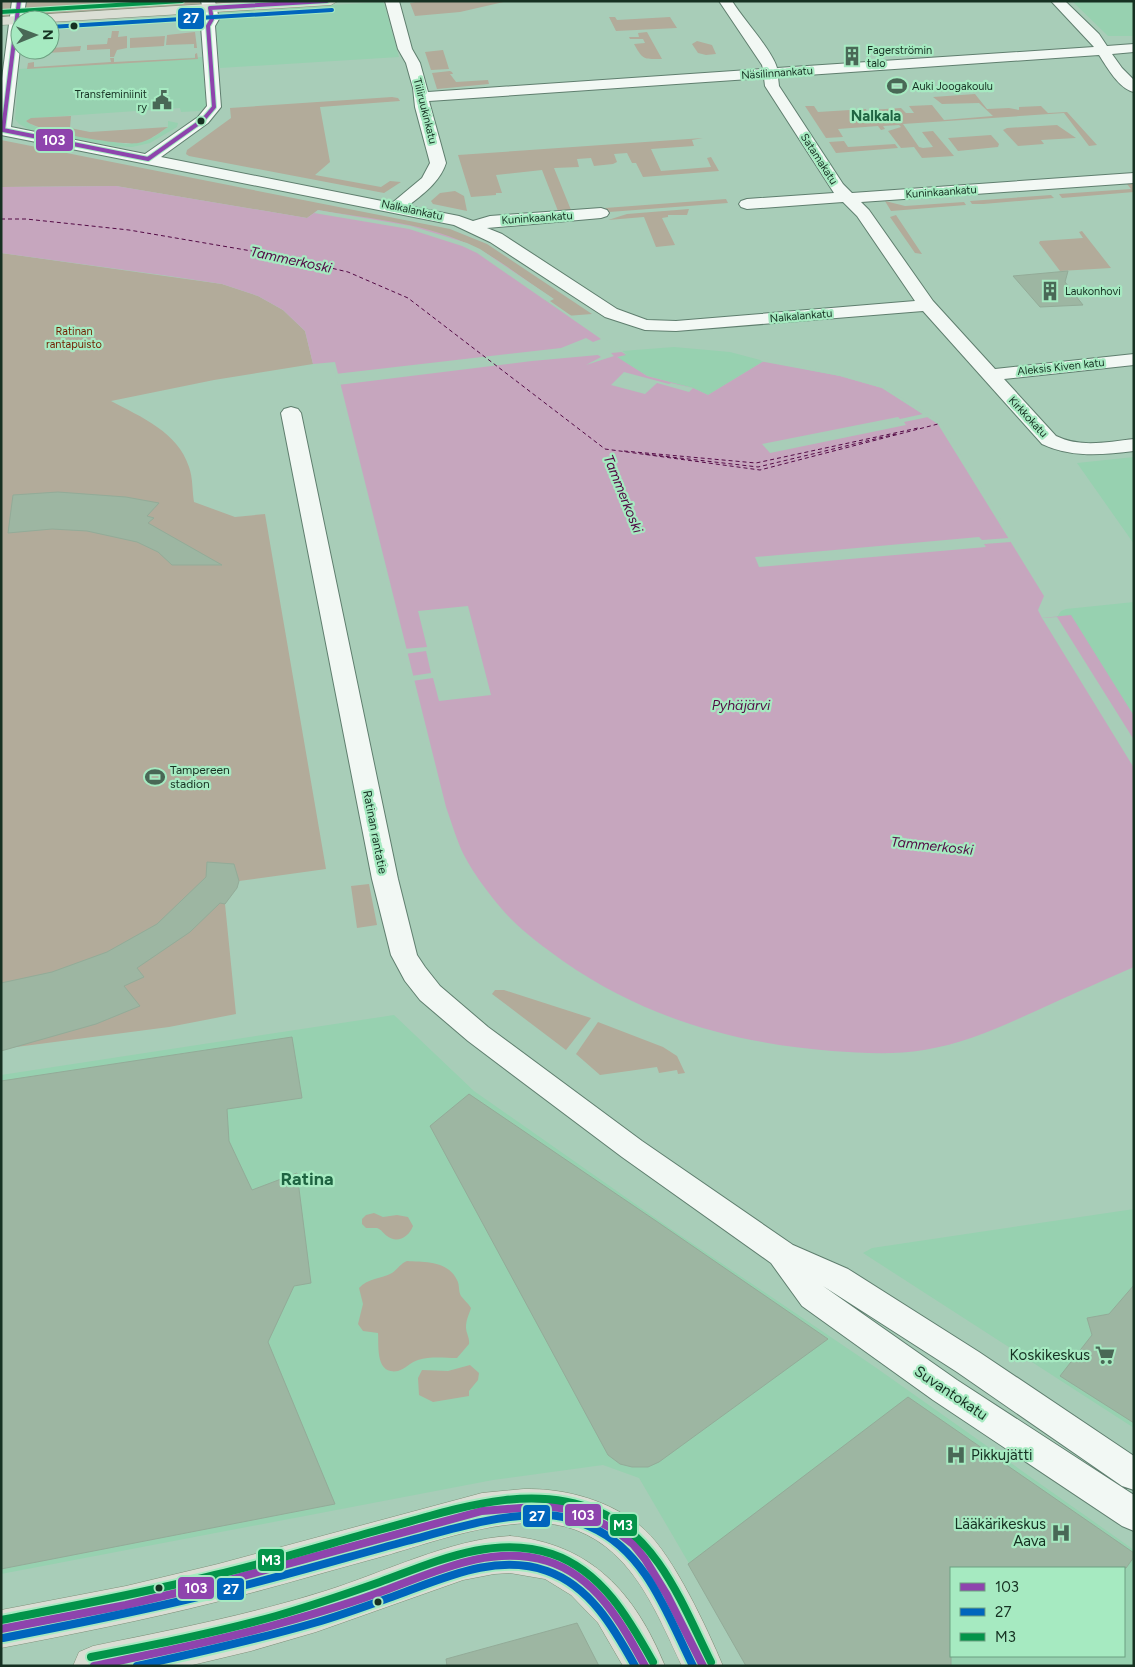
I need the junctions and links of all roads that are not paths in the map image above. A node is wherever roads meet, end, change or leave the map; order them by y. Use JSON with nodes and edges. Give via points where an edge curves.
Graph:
{"nodes":[{"id":1,"x":19,"y":1,"type":"edge"},
{"id":2,"x":331,"y":1,"type":"edge"},
{"id":3,"x":392,"y":1,"type":"edge"},
{"id":4,"x":725,"y":1,"type":"edge"},
{"id":5,"x":1057,"y":1,"type":"edge"},
{"id":6,"x":209,"y":5,"type":"edge"},
{"id":7,"x":9,"y":21,"type":"edge"},
{"id":8,"x":1134,"y":48,"type":"edge"},
{"id":9,"x":1103,"y":50,"type":"junction"},
{"id":10,"x":771,"y":73,"type":"junction"},
{"id":11,"x":1134,"y":88,"type":"edge"},
{"id":12,"x":421,"y":97,"type":"junction"},
{"id":13,"x":2,"y":130,"type":"edge"},
{"id":14,"x":148,"y":159,"type":"junction"},
{"id":15,"x":1134,"y":178,"type":"edge"},
{"id":16,"x":848,"y":198,"type":"junction"},
{"id":17,"x":747,"y":204,"type":"dead end"},
{"id":18,"x":397,"y":207,"type":"junction"},
{"id":19,"x":601,"y":213,"type":"dead end"},
{"id":20,"x":475,"y":226,"type":"junction"},
{"id":21,"x":927,"y":305,"type":"junction"},
{"id":22,"x":1134,"y":359,"type":"edge"},
{"id":23,"x":988,"y":375,"type":"junction"},
{"id":24,"x":292,"y":413,"type":"dead end"},
{"id":25,"x":1134,"y":444,"type":"edge"},
{"id":26,"x":632,"y":1149,"type":"joint"},
{"id":27,"x":782,"y":1254,"type":"junction"},
{"id":28,"x":1134,"y":1475,"type":"edge"},
{"id":29,"x":1134,"y":1515,"type":"edge"},
{"id":30,"x":1,"y":1629,"type":"edge"},
{"id":31,"x":93,"y":1666,"type":"edge"},
{"id":32,"x":645,"y":1666,"type":"edge"},
{"id":33,"x":704,"y":1666,"type":"edge"}],
"edges":[{"from":1,"to":7,"type":"street","name":"Nalkalankatu"},
{"from":2,"to":6,"type":"main road"},
{"from":3,"to":12,"type":"street","name":"Tiiliruukinkatu"},
{"from":4,"to":10,"type":"street","name":"Satamakatu","via":[[770,65]]},
{"from":5,"to":9,"type":"street"},
{"from":6,"to":7,"type":"main road"},
{"from":6,"to":14,"type":"street","via":[[212,19],[208,26],[212,111]]},
{"from":7,"to":13,"type":"street","name":"Nalkalankatu"},
{"from":8,"to":9,"type":"street","name":"Näsilinnankatu"},
{"from":9,"to":10,"type":"street","name":"Näsilinnankatu"},
{"from":9,"to":11,"type":"street"},
{"from":10,"to":12,"type":"street","name":"Näsilinnankatu"},
{"from":10,"to":16,"type":"street","name":"Satamakatu","via":[[772,86],[837,187]]},
{"from":12,"to":18,"type":"street","name":"Tiiliruukinkatu","via":[[438,165],[430,178]]},
{"from":13,"to":14,"type":"street","name":"Nalkalankatu"},
{"from":14,"to":18,"type":"street","name":"Nalkalankatu"},
{"from":15,"to":16,"type":"street","name":"Kuninkaankatu"},
{"from":16,"to":17,"type":"street","name":"Kuninkaankatu"},
{"from":16,"to":21,"type":"street","name":"Satamakatu","via":[[863,212]]},
{"from":18,"to":20,"type":"street","name":"Nalkalankatu"},
{"from":19,"to":20,"type":"street","name":"Kuninkaankatu","via":[[490,221]]},
{"from":20,"to":21,"type":"street","name":"Nalkalankatu","via":[[611,313],[646,325],[676,326]]},
{"from":21,"to":23,"type":"street","name":"Satamakatu"},
{"from":22,"to":23,"type":"street","name":"Aleksis Kiven katu"},
{"from":23,"to":25,"type":"street","name":"Kirkkokatu","via":[[1056,444],[1081,450]]},
{"from":24,"to":26,"type":"street","name":"Ratinan rantatie","via":[[385,879],[404,954],[415,974],[445,1006]]},
{"from":26,"to":27,"type":"street","name":"Suvantokatu"},
{"from":27,"to":28,"type":"street","name":"Suvantokatu","via":[[837,1278]]},
{"from":27,"to":29,"type":"street","name":"Suvantokatu","via":[[821,1303]]},
{"from":30,"to":33,"type":"main road","via":[[218,1583],[482,1511],[522,1507],[565,1508],[623,1535],[646,1560]]},
{"from":31,"to":32,"type":"main road","via":[[209,1642],[303,1617],[461,1563],[492,1556],[523,1556],[568,1570],[590,1584],[620,1618]]}]}
